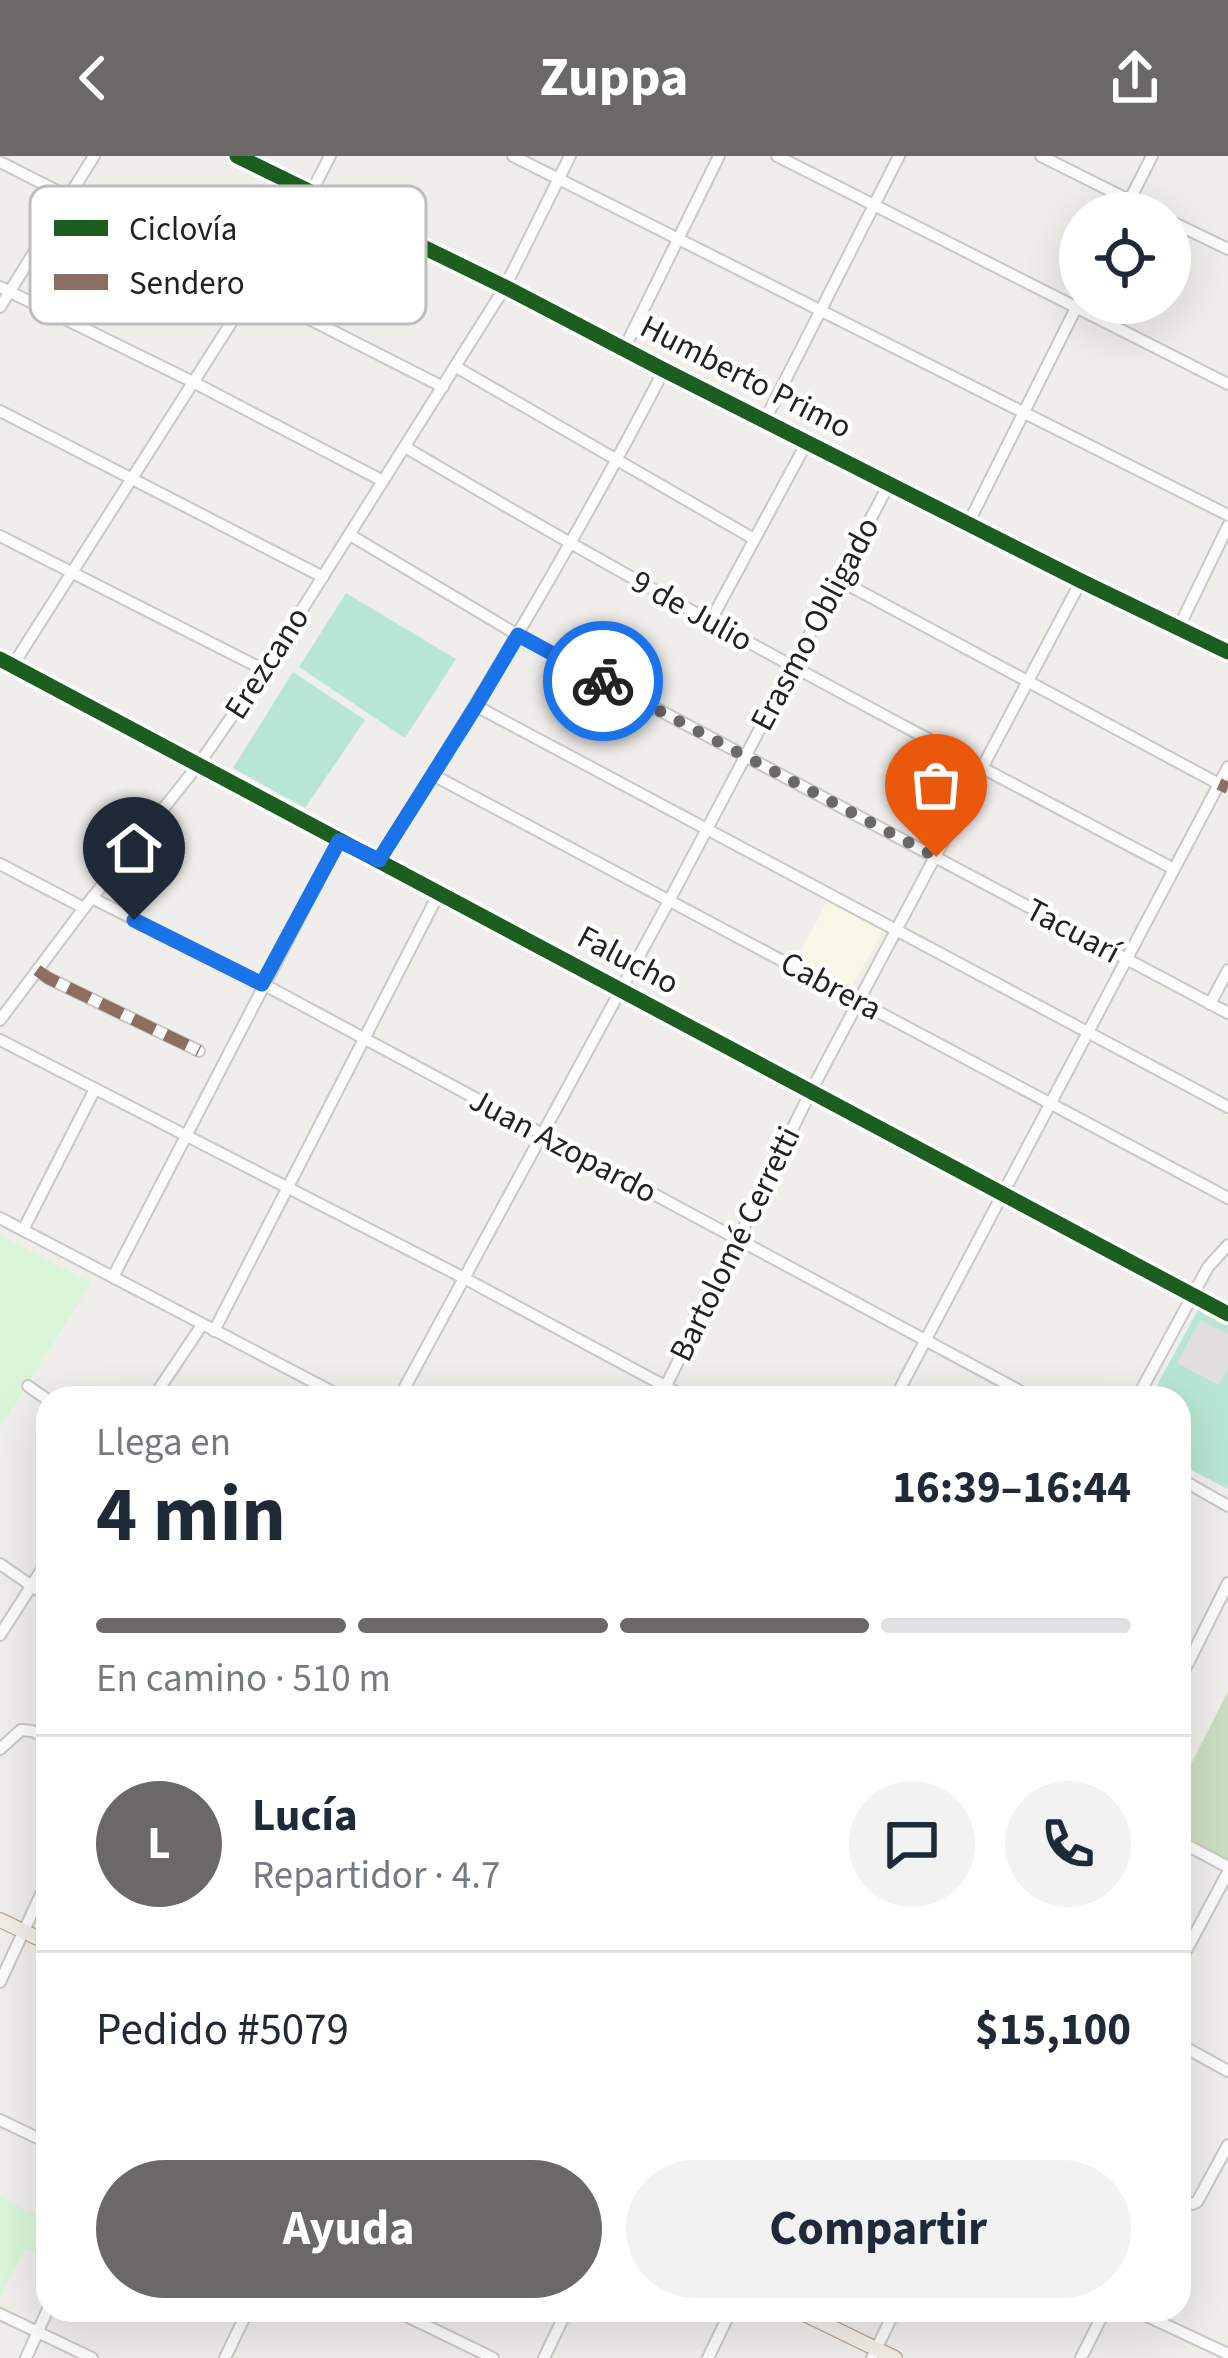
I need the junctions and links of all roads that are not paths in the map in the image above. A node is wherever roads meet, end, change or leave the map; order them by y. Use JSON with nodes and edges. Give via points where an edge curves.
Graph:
{"nodes":[{"id":1,"x":94,"y":156,"type":"edge"},
{"id":2,"x":236,"y":156,"type":"edge"},
{"id":3,"x":330,"y":156,"type":"edge"},
{"id":4,"x":513,"y":156,"type":"edge"},
{"id":5,"x":570,"y":156,"type":"edge"},
{"id":6,"x":718,"y":156,"type":"edge"},
{"id":7,"x":777,"y":156,"type":"edge"},
{"id":8,"x":899,"y":156,"type":"edge"},
{"id":9,"x":1040,"y":156,"type":"edge"},
{"id":10,"x":1152,"y":156,"type":"edge"},
{"id":11,"x":0,"y":163,"type":"edge"},
{"id":12,"x":559,"y":179,"type":"junction"},
{"id":13,"x":47,"y":186,"type":"edge"},
{"id":14,"x":76,"y":186,"type":"edge"},
{"id":15,"x":297,"y":186,"type":"edge"},
{"id":16,"x":315,"y":186,"type":"edge"},
{"id":17,"x":1113,"y":192,"type":"edge"},
{"id":18,"x":1133,"y":192,"type":"edge"},
{"id":19,"x":874,"y":206,"type":"junction"},
{"id":20,"x":1191,"y":231,"type":"edge"},
{"id":21,"x":676,"y":238,"type":"junction"},
{"id":22,"x":426,"y":248,"type":"edge"},
{"id":23,"x":1228,"y":250,"type":"edge"},
{"id":24,"x":30,"y":254,"type":"edge"},
{"id":25,"x":505,"y":286,"type":"junction"},
{"id":26,"x":5,"y":290,"type":"edge"},
{"id":27,"x":1059,"y":294,"type":"edge"},
{"id":28,"x":0,"y":307,"type":"edge"},
{"id":29,"x":821,"y":311,"type":"junction"},
{"id":30,"x":74,"y":324,"type":"edge"},
{"id":31,"x":230,"y":324,"type":"edge"},
{"id":32,"x":319,"y":324,"type":"edge"},
{"id":33,"x":1068,"y":324,"type":"edge"},
{"id":34,"x":1117,"y":324,"type":"edge"},
{"id":35,"x":623,"y":349,"type":"junction"},
{"id":36,"x":456,"y":368,"type":"junction"},
{"id":37,"x":664,"y":370,"type":"junction"},
{"id":38,"x":193,"y":382,"type":"junction"},
{"id":39,"x":1228,"y":384,"type":"edge"},
{"id":40,"x":443,"y":387,"type":"junction"},
{"id":41,"x":0,"y":411,"type":"edge"},
{"id":42,"x":1023,"y":413,"type":"junction"},
{"id":43,"x":765,"y":420,"type":"junction"},
{"id":44,"x":807,"y":442,"type":"junction"},
{"id":45,"x":405,"y":447,"type":"junction"},
{"id":46,"x":618,"y":460,"type":"junction"},
{"id":47,"x":133,"y":479,"type":"junction"},
{"id":48,"x":383,"y":481,"type":"junction"},
{"id":49,"x":889,"y":484,"type":"junction"},
{"id":50,"x":1228,"y":515,"type":"edge"},
{"id":51,"x":968,"y":524,"type":"junction"},
{"id":52,"x":1228,"y":526,"type":"edge"},
{"id":53,"x":350,"y":535,"type":"junction"},
{"id":54,"x":0,"y":536,"type":"edge"},
{"id":55,"x":754,"y":539,"type":"junction"},
{"id":56,"x":570,"y":545,"type":"junction"},
{"id":57,"x":74,"y":574,"type":"junction"},
{"id":58,"x":323,"y":577,"type":"junction"},
{"id":59,"x":839,"y":580,"type":"junction"},
{"id":60,"x":1081,"y":581,"type":"junction"},
{"id":61,"x":711,"y":620,"type":"junction"},
{"id":62,"x":1179,"y":627,"type":"junction"},
{"id":63,"x":518,"y":635,"type":"junction"},
{"id":64,"x":1228,"y":652,"type":"edge"},
{"id":65,"x":0,"y":658,"type":"edge"},
{"id":66,"x":13,"y":665,"type":"junction"},
{"id":67,"x":792,"y":667,"type":"junction"},
{"id":68,"x":264,"y":670,"type":"junction"},
{"id":69,"x":1028,"y":681,"type":"junction"},
{"id":70,"x":476,"y":706,"type":"junction"},
{"id":71,"x":744,"y":756,"type":"junction"},
{"id":72,"x":199,"y":764,"type":"junction"},
{"id":73,"x":1228,"y":767,"type":"edge"},
{"id":74,"x":983,"y":769,"type":"junction"},
{"id":75,"x":433,"y":775,"type":"junction"},
{"id":76,"x":1219,"y":784,"type":"junction"},
{"id":77,"x":706,"y":830,"type":"junction"},
{"id":78,"x":339,"y":841,"type":"junction"},
{"id":79,"x":936,"y":857,"type":"junction"},
{"id":80,"x":379,"y":860,"type":"junction"},
{"id":81,"x":0,"y":864,"type":"edge"},
{"id":82,"x":1174,"y":869,"type":"junction"},
{"id":83,"x":440,"y":893,"type":"junction"},
{"id":84,"x":669,"y":901,"type":"junction"},
{"id":85,"x":88,"y":903,"type":"junction"},
{"id":86,"x":897,"y":930,"type":"junction"},
{"id":87,"x":1126,"y":960,"type":"junction"},
{"id":88,"x":37,"y":970,"type":"junction"},
{"id":89,"x":1228,"y":970,"type":"edge"},
{"id":90,"x":262,"y":984,"type":"junction"},
{"id":91,"x":620,"y":988,"type":"junction"},
{"id":92,"x":858,"y":1000,"type":"junction"},
{"id":93,"x":1210,"y":1004,"type":"junction"},
{"id":94,"x":1228,"y":1013,"type":"edge"},
{"id":95,"x":0,"y":1019,"type":"edge"},
{"id":96,"x":1088,"y":1031,"type":"junction"},
{"id":97,"x":0,"y":1040,"type":"edge"},
{"id":98,"x":365,"y":1040,"type":"junction"},
{"id":99,"x":199,"y":1051,"type":"dead end"},
{"id":100,"x":94,"y":1089,"type":"junction"},
{"id":101,"x":810,"y":1093,"type":"junction"},
{"id":102,"x":1050,"y":1102,"type":"junction"},
{"id":103,"x":1228,"y":1106,"type":"edge"},
{"id":104,"x":542,"y":1133,"type":"junction"},
{"id":105,"x":189,"y":1135,"type":"junction"},
{"id":106,"x":289,"y":1187,"type":"junction"},
{"id":107,"x":1001,"y":1195,"type":"junction"},
{"id":108,"x":1228,"y":1198,"type":"edge"},
{"id":109,"x":0,"y":1218,"type":"edge"},
{"id":110,"x":23,"y":1230,"type":"junction"},
{"id":111,"x":737,"y":1240,"type":"junction"},
{"id":112,"x":1228,"y":1245,"type":"edge"},
{"id":113,"x":113,"y":1277,"type":"junction"},
{"id":114,"x":464,"y":1278,"type":"junction"},
{"id":115,"x":1192,"y":1294,"type":"junction"},
{"id":116,"x":1228,"y":1314,"type":"edge"},
{"id":117,"x":208,"y":1328,"type":"junction"},
{"id":118,"x":926,"y":1341,"type":"junction"},
{"id":119,"x":28,"y":1386,"type":"dead end"},
{"id":120,"x":162,"y":1386,"type":"edge"},
{"id":121,"x":321,"y":1386,"type":"edge"},
{"id":122,"x":406,"y":1386,"type":"edge"},
{"id":123,"x":653,"y":1386,"type":"edge"},
{"id":124,"x":666,"y":1386,"type":"edge"},
{"id":125,"x":902,"y":1386,"type":"edge"},
{"id":126,"x":1010,"y":1386,"type":"edge"},
{"id":127,"x":1143,"y":1386,"type":"edge"},
{"id":128,"x":36,"y":1392,"type":"edge"},
{"id":129,"x":1191,"y":1485,"type":"edge"},
{"id":130,"x":1228,"y":1506,"type":"edge"},
{"id":131,"x":0,"y":1564,"type":"edge"},
{"id":132,"x":36,"y":1580,"type":"edge"},
{"id":133,"x":1228,"y":1583,"type":"edge"},
{"id":134,"x":32,"y":1586,"type":"junction"},
{"id":135,"x":36,"y":1589,"type":"edge"},
{"id":136,"x":0,"y":1635,"type":"edge"},
{"id":137,"x":1191,"y":1657,"type":"edge"},
{"id":138,"x":36,"y":1733,"type":"edge"},
{"id":139,"x":0,"y":1749,"type":"edge"},
{"id":140,"x":1191,"y":1848,"type":"edge"},
{"id":141,"x":1228,"y":1870,"type":"edge"},
{"id":142,"x":36,"y":1904,"type":"edge"},
{"id":143,"x":0,"y":1920,"type":"edge"},
{"id":144,"x":23,"y":1931,"type":"junction"},
{"id":145,"x":36,"y":1937,"type":"edge"},
{"id":146,"x":1191,"y":1941,"type":"edge"},
{"id":147,"x":0,"y":1982,"type":"edge"},
{"id":148,"x":1191,"y":2051,"type":"edge"},
{"id":149,"x":1228,"y":2071,"type":"edge"},
{"id":150,"x":0,"y":2120,"type":"edge"},
{"id":151,"x":36,"y":2137,"type":"edge"},
{"id":152,"x":1228,"y":2145,"type":"edge"},
{"id":153,"x":1191,"y":2204,"type":"edge"},
{"id":154,"x":0,"y":2314,"type":"edge"},
{"id":155,"x":42,"y":2322,"type":"edge"},
{"id":156,"x":242,"y":2322,"type":"edge"},
{"id":157,"x":419,"y":2322,"type":"edge"},
{"id":158,"x":561,"y":2322,"type":"edge"},
{"id":159,"x":725,"y":2322,"type":"edge"},
{"id":160,"x":817,"y":2322,"type":"edge"},
{"id":161,"x":889,"y":2322,"type":"edge"},
{"id":162,"x":1099,"y":2322,"type":"edge"},
{"id":163,"x":1160,"y":2322,"type":"edge"},
{"id":164,"x":37,"y":2332,"type":"junction"},
{"id":165,"x":874,"y":2354,"type":"edge"},
{"id":166,"x":1228,"y":2354,"type":"edge"},
{"id":167,"x":26,"y":2358,"type":"edge"},
{"id":168,"x":92,"y":2358,"type":"edge"},
{"id":169,"x":225,"y":2358,"type":"edge"},
{"id":170,"x":493,"y":2358,"type":"edge"},
{"id":171,"x":544,"y":2358,"type":"edge"},
{"id":172,"x":708,"y":2358,"type":"edge"},
{"id":173,"x":895,"y":2358,"type":"edge"},
{"id":174,"x":1082,"y":2358,"type":"edge"}],
"edges":[{"from":1,"to":14,"type":"street"},
{"from":2,"to":15,"type":"street","name":"Humberto Primo"},
{"from":3,"to":16,"type":"street"},
{"from":4,"to":12,"type":"street"},
{"from":5,"to":12,"type":"street","name":"Erezcano"},
{"from":6,"to":21,"type":"street"},
{"from":7,"to":19,"type":"street"},
{"from":8,"to":19,"type":"street"},
{"from":9,"to":17,"type":"street"},
{"from":10,"to":18,"type":"street"},
{"from":11,"to":13,"type":"street"},
{"from":12,"to":21,"type":"street"},
{"from":12,"to":25,"type":"street","name":"Erezcano"},
{"from":19,"to":27,"type":"street"},
{"from":19,"to":29,"type":"street"},
{"from":20,"to":23,"type":"street"},
{"from":21,"to":29,"type":"street"},
{"from":21,"to":35,"type":"street"},
{"from":22,"to":25,"type":"street","name":"Humberto Primo"},
{"from":24,"to":26,"type":"street"},
{"from":25,"to":35,"type":"street","name":"Humberto Primo"},
{"from":25,"to":36,"type":"street","name":"Erezcano"},
{"from":26,"to":28,"type":"street"},
{"from":29,"to":42,"type":"street"},
{"from":29,"to":43,"type":"street"},
{"from":30,"to":38,"type":"street"},
{"from":31,"to":38,"type":"street"},
{"from":32,"to":40,"type":"street"},
{"from":33,"to":42,"type":"street"},
{"from":34,"to":39,"type":"street"},
{"from":35,"to":37,"type":"street","name":"Humberto Primo"},
{"from":36,"to":40,"type":"street","name":"Erezcano"},
{"from":36,"to":46,"type":"street"},
{"from":37,"to":43,"type":"street","name":"Humberto Primo"},
{"from":37,"to":46,"type":"street"},
{"from":38,"to":47,"type":"street"},
{"from":38,"to":48,"type":"street"},
{"from":40,"to":45,"type":"street","name":"Erezcano"},
{"from":41,"to":47,"type":"street"},
{"from":42,"to":50,"type":"street"},
{"from":42,"to":51,"type":"street"},
{"from":43,"to":44,"type":"street","name":"Humberto Primo"},
{"from":44,"to":49,"type":"street","name":"Humberto Primo"},
{"from":44,"to":55,"type":"street"},
{"from":45,"to":48,"type":"street","name":"Erezcano"},
{"from":45,"to":56,"type":"street","name":"9 de Julio"},
{"from":46,"to":55,"type":"street"},
{"from":46,"to":56,"type":"street"},
{"from":47,"to":57,"type":"street"},
{"from":47,"to":58,"type":"street"},
{"from":48,"to":53,"type":"street","name":"Erezcano"},
{"from":49,"to":51,"type":"street","name":"Humberto Primo"},
{"from":49,"to":59,"type":"street","name":"Erasmo Obligado"},
{"from":51,"to":60,"type":"street","name":"Humberto Primo"},
{"from":52,"to":62,"type":"street"},
{"from":53,"to":58,"type":"street","name":"Erezcano"},
{"from":53,"to":63,"type":"street","name":"Tacuarí"},
{"from":54,"to":57,"type":"street"},
{"from":55,"to":61,"type":"street"},
{"from":56,"to":61,"type":"street","name":"9 de Julio"},
{"from":56,"to":63,"type":"street"},
{"from":57,"to":66,"type":"street"},
{"from":57,"to":68,"type":"street"},
{"from":58,"to":68,"type":"street","name":"Erezcano"},
{"from":59,"to":67,"type":"street","name":"Erasmo Obligado"},
{"from":59,"to":69,"type":"street"},
{"from":60,"to":62,"type":"street","name":"Humberto Primo"},
{"from":60,"to":69,"type":"street","name":"Bartolomé Cerretti"},
{"from":61,"to":67,"type":"street","name":"9 de Julio"},
{"from":62,"to":64,"type":"street","name":"Humberto Primo"},
{"from":63,"to":70,"type":"street"},
{"from":63,"to":71,"type":"street","name":"Tacuarí"},
{"from":65,"to":66,"type":"street","name":"Falucho"},
{"from":66,"to":72,"type":"street","name":"Falucho"},
{"from":67,"to":71,"type":"street","name":"Erasmo Obligado"},
{"from":67,"to":74,"type":"street","name":"9 de Julio"},
{"from":68,"to":72,"type":"street","name":"Erezcano"},
{"from":69,"to":74,"type":"street","name":"Bartolomé Cerretti"},
{"from":69,"to":76,"type":"street"},
{"from":70,"to":75,"type":"street"},
{"from":70,"to":77,"type":"street"},
{"from":71,"to":77,"type":"street","name":"Erasmo Obligado"},
{"from":71,"to":79,"type":"street","name":"Tacuarí"},
{"from":72,"to":78,"type":"street","name":"Falucho"},
{"from":72,"to":85,"type":"street","name":"Erezcano"},
{"from":73,"to":76,"type":"street"},
{"from":74,"to":79,"type":"street","name":"Bartolomé Cerretti"},
{"from":74,"to":82,"type":"street","name":"9 de Julio"},
{"from":75,"to":80,"type":"street"},
{"from":75,"to":84,"type":"street","name":"Cabrera"},
{"from":76,"to":82,"type":"street"},
{"from":77,"to":84,"type":"street","name":"Erasmo Obligado"},
{"from":77,"to":86,"type":"street"},
{"from":78,"to":80,"type":"street","name":"Falucho"},
{"from":78,"to":90,"type":"street"},
{"from":79,"to":86,"type":"street","name":"Bartolomé Cerretti"},
{"from":79,"to":87,"type":"street","name":"Tacuarí"},
{"from":80,"to":83,"type":"street","name":"Falucho"},
{"from":81,"to":85,"type":"street","name":"Juan Azopardo"},
{"from":82,"to":87,"type":"street"},
{"from":83,"to":91,"type":"street","name":"Falucho"},
{"from":83,"to":98,"type":"street"},
{"from":84,"to":91,"type":"street","name":"Erasmo Obligado"},
{"from":84,"to":92,"type":"street","name":"Cabrera"},
{"from":85,"to":88,"type":"street","name":"Erezcano"},
{"from":85,"to":90,"type":"street","name":"Juan Azopardo"},
{"from":86,"to":92,"type":"street","name":"Bartolomé Cerretti"},
{"from":86,"to":96,"type":"street"},
{"from":87,"to":93,"type":"street","name":"Tacuarí"},
{"from":87,"to":96,"type":"street"},
{"from":88,"to":95,"type":"street","name":"Erezcano"},
{"from":88,"to":99,"type":"street"},
{"from":89,"to":93,"type":"street"},
{"from":90,"to":98,"type":"street","name":"Juan Azopardo"},
{"from":90,"to":105,"type":"street"},
{"from":91,"to":101,"type":"street","name":"Falucho"},
{"from":91,"to":104,"type":"street","name":"Erasmo Obligado"},
{"from":92,"to":101,"type":"street","name":"Bartolomé Cerretti"},
{"from":92,"to":102,"type":"street","name":"Cabrera"},
{"from":93,"to":94,"type":"street","name":"Tacuarí"},
{"from":96,"to":102,"type":"street"},
{"from":96,"to":103,"type":"street"},
{"from":97,"to":100,"type":"street"},
{"from":98,"to":104,"type":"street","name":"Juan Azopardo"},
{"from":98,"to":106,"type":"street"},
{"from":100,"to":105,"type":"street"},
{"from":100,"to":110,"type":"street"},
{"from":101,"to":107,"type":"street","name":"Falucho"},
{"from":101,"to":111,"type":"street","name":"Bartolomé Cerretti"},
{"from":102,"to":107,"type":"street"},
{"from":102,"to":108,"type":"street","name":"Cabrera"},
{"from":104,"to":111,"type":"street","name":"Juan Azopardo"},
{"from":104,"to":114,"type":"street","name":"Erasmo Obligado"},
{"from":105,"to":106,"type":"street"},
{"from":105,"to":113,"type":"street"},
{"from":106,"to":114,"type":"street"},
{"from":106,"to":117,"type":"street"},
{"from":107,"to":115,"type":"street","name":"Falucho"},
{"from":107,"to":118,"type":"street"},
{"from":109,"to":110,"type":"street"},
{"from":110,"to":113,"type":"street"},
{"from":111,"to":118,"type":"street","name":"Juan Azopardo"},
{"from":111,"to":124,"type":"street","name":"Bartolomé Cerretti"},
{"from":112,"to":115,"type":"street"},
{"from":113,"to":117,"type":"street"},
{"from":114,"to":122,"type":"street","name":"Erasmo Obligado"},
{"from":114,"to":123,"type":"street"},
{"from":115,"to":116,"type":"street","name":"Falucho"},
{"from":115,"to":127,"type":"street"},
{"from":117,"to":120,"type":"street"},
{"from":117,"to":121,"type":"street"},
{"from":118,"to":125,"type":"street"},
{"from":118,"to":126,"type":"street","name":"Juan Azopardo"},
{"from":119,"to":128,"type":"street"},
{"from":129,"to":130,"type":"street"},
{"from":131,"to":134,"type":"street"},
{"from":132,"to":134,"type":"street"},
{"from":133,"to":137,"type":"street"},
{"from":134,"to":135,"type":"street"},
{"from":134,"to":136,"type":"street"},
{"from":138,"to":139,"type":"street","via":[[21,1730]]},
{"from":140,"to":141,"type":"street"},
{"from":141,"to":146,"type":"street"},
{"from":142,"to":144,"type":"street"},
{"from":143,"to":144,"type":"main road"},
{"from":144,"to":145,"type":"main road"},
{"from":144,"to":147,"type":"street"},
{"from":148,"to":149,"type":"street"},
{"from":150,"to":151,"type":"street"},
{"from":152,"to":153,"type":"street"},
{"from":154,"to":164,"type":"street"},
{"from":155,"to":164,"type":"street"},
{"from":156,"to":169,"type":"street"},
{"from":157,"to":170,"type":"street"},
{"from":158,"to":171,"type":"street"},
{"from":159,"to":172,"type":"street"},
{"from":160,"to":165,"type":"main road"},
{"from":161,"to":165,"type":"street"},
{"from":162,"to":174,"type":"street"},
{"from":163,"to":166,"type":"street"},
{"from":164,"to":167,"type":"street"},
{"from":164,"to":168,"type":"street"},
{"from":165,"to":173,"type":"main road"}]}
